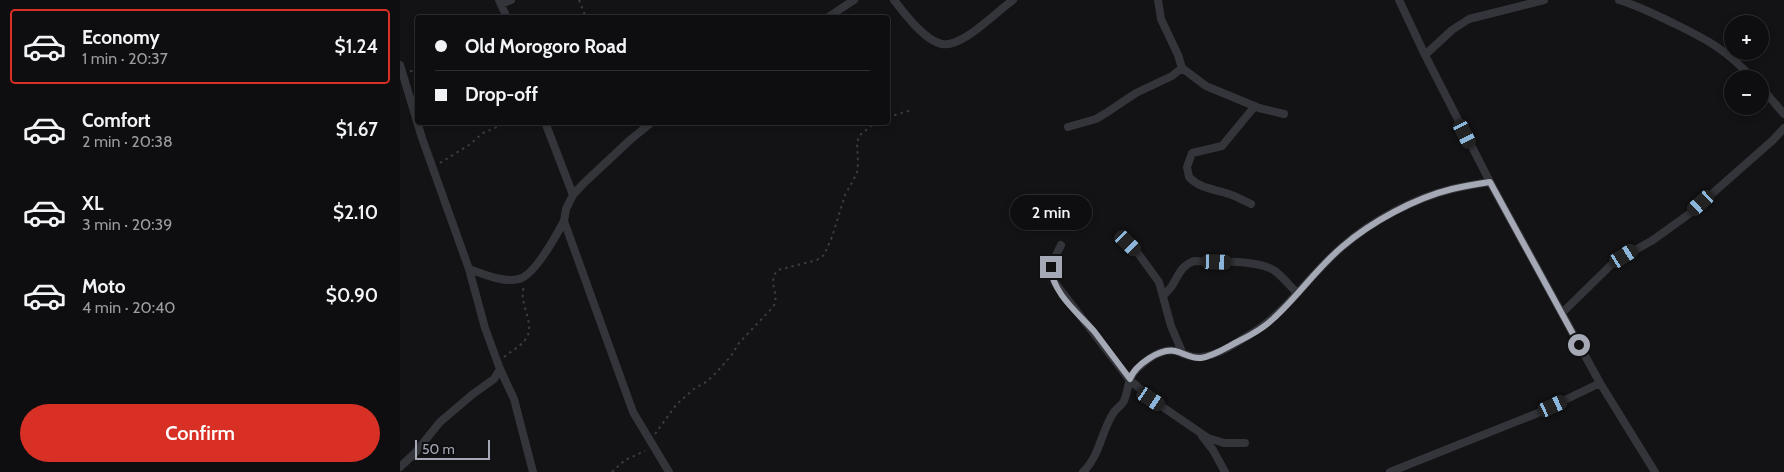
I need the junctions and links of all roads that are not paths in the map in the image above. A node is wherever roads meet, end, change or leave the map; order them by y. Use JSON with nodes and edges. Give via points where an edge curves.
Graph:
{"nodes":[{"id":1,"x":511,"y":0,"type":"edge"},
{"id":2,"x":854,"y":0,"type":"edge"},
{"id":3,"x":894,"y":0,"type":"edge"},
{"id":4,"x":1012,"y":0,"type":"edge"},
{"id":5,"x":1158,"y":0,"type":"edge"},
{"id":6,"x":1399,"y":0,"type":"edge"},
{"id":7,"x":1544,"y":0,"type":"edge"},
{"id":8,"x":1618,"y":0,"type":"edge"},
{"id":9,"x":500,"y":2,"type":"edge"},
{"id":10,"x":506,"y":15,"type":"edge"},
{"id":11,"x":832,"y":15,"type":"edge"},
{"id":12,"x":1425,"y":55,"type":"junction"},
{"id":13,"x":400,"y":67,"type":"edge"},
{"id":14,"x":1182,"y":68,"type":"junction"},
{"id":15,"x":1745,"y":70,"type":"edge"},
{"id":16,"x":1769,"y":96,"type":"edge"},
{"id":17,"x":1255,"y":106,"type":"junction"},
{"id":18,"x":415,"y":112,"type":"edge"},
{"id":19,"x":1284,"y":114,"type":"dead end"},
{"id":20,"x":1784,"y":114,"type":"edge"},
{"id":21,"x":419,"y":125,"type":"edge"},
{"id":22,"x":546,"y":125,"type":"edge"},
{"id":23,"x":648,"y":125,"type":"edge"},
{"id":24,"x":1068,"y":127,"type":"dead end"},
{"id":25,"x":1784,"y":128,"type":"edge"},
{"id":26,"x":1490,"y":182,"type":"junction"},
{"id":27,"x":572,"y":195,"type":"junction"},
{"id":28,"x":1251,"y":204,"type":"dead end"},
{"id":29,"x":564,"y":221,"type":"junction"},
{"id":30,"x":1120,"y":235,"type":"dead end"},
{"id":31,"x":1061,"y":245,"type":"dead end"},
{"id":32,"x":469,"y":269,"type":"junction"},
{"id":33,"x":1297,"y":293,"type":"junction"},
{"id":34,"x":1163,"y":296,"type":"junction"},
{"id":35,"x":1562,"y":313,"type":"junction"},
{"id":36,"x":1183,"y":354,"type":"junction"},
{"id":37,"x":500,"y":369,"type":"junction"},
{"id":38,"x":1130,"y":379,"type":"junction"},
{"id":39,"x":1600,"y":384,"type":"junction"},
{"id":40,"x":1199,"y":433,"type":"junction"},
{"id":41,"x":1245,"y":443,"type":"dead end"},
{"id":42,"x":400,"y":467,"type":"edge"},
{"id":43,"x":533,"y":472,"type":"edge"},
{"id":44,"x":669,"y":472,"type":"edge"},
{"id":45,"x":1082,"y":472,"type":"edge"},
{"id":46,"x":1225,"y":472,"type":"edge"},
{"id":47,"x":1390,"y":472,"type":"edge"},
{"id":48,"x":1655,"y":472,"type":"edge"}],
"edges":[{"from":1,"to":9,"type":"street"},
{"from":2,"to":11,"type":"street"},
{"from":3,"to":4,"type":"street","via":[[921,31],[942,44],[955,43],[968,35]]},
{"from":5,"to":14,"type":"street","via":[[1161,18]]},
{"from":6,"to":12,"type":"street"},
{"from":7,"to":12,"type":"street","via":[[1469,19]]},
{"from":8,"to":15,"type":"street","via":[[1701,36]]},
{"from":9,"to":10,"type":"street"},
{"from":12,"to":26,"type":"street"},
{"from":13,"to":18,"type":"street"},
{"from":14,"to":17,"type":"street","via":[[1206,86]]},
{"from":14,"to":24,"type":"street","via":[[1101,116]]},
{"from":16,"to":20,"type":"street"},
{"from":17,"to":19,"type":"street"},
{"from":17,"to":28,"type":"street","via":[[1222,146],[1192,153],[1187,167],[1189,177],[1199,185],[1232,194]]},
{"from":21,"to":32,"type":"street"},
{"from":22,"to":27,"type":"street"},
{"from":23,"to":27,"type":"street"},
{"from":25,"to":35,"type":"street","via":[[1689,214],[1614,262]]},
{"from":26,"to":33,"type":"street","via":[[1450,190],[1412,204],[1373,224],[1342,247]]},
{"from":26,"to":35,"type":"street"},
{"from":27,"to":29,"type":"street"},
{"from":29,"to":32,"type":"street","via":[[528,274],[520,279],[492,277]]},
{"from":29,"to":44,"type":"street","via":[[633,412]]},
{"from":30,"to":34,"type":"street","via":[[1149,267]]},
{"from":31,"to":38,"type":"street","via":[[1051,267],[1055,283]]},
{"from":32,"to":37,"type":"street"},
{"from":33,"to":34,"type":"street","via":[[1274,270],[1265,266],[1194,261],[1185,265]]},
{"from":33,"to":36,"type":"street","via":[[1272,320],[1221,351],[1199,358]]},
{"from":34,"to":36,"type":"street"},
{"from":35,"to":39,"type":"street"},
{"from":36,"to":38,"type":"street","via":[[1162,351],[1152,356]]},
{"from":37,"to":42,"type":"street","via":[[494,379],[440,422]]},
{"from":37,"to":43,"type":"street","via":[[514,400]]},
{"from":38,"to":40,"type":"street","via":[[1151,399]]},
{"from":38,"to":45,"type":"street","via":[[1124,400],[1114,412],[1094,458]]},
{"from":39,"to":47,"type":"street","via":[[1538,413]]},
{"from":39,"to":48,"type":"street"},
{"from":40,"to":41,"type":"street","via":[[1217,442]]},
{"from":40,"to":46,"type":"street"}]}
